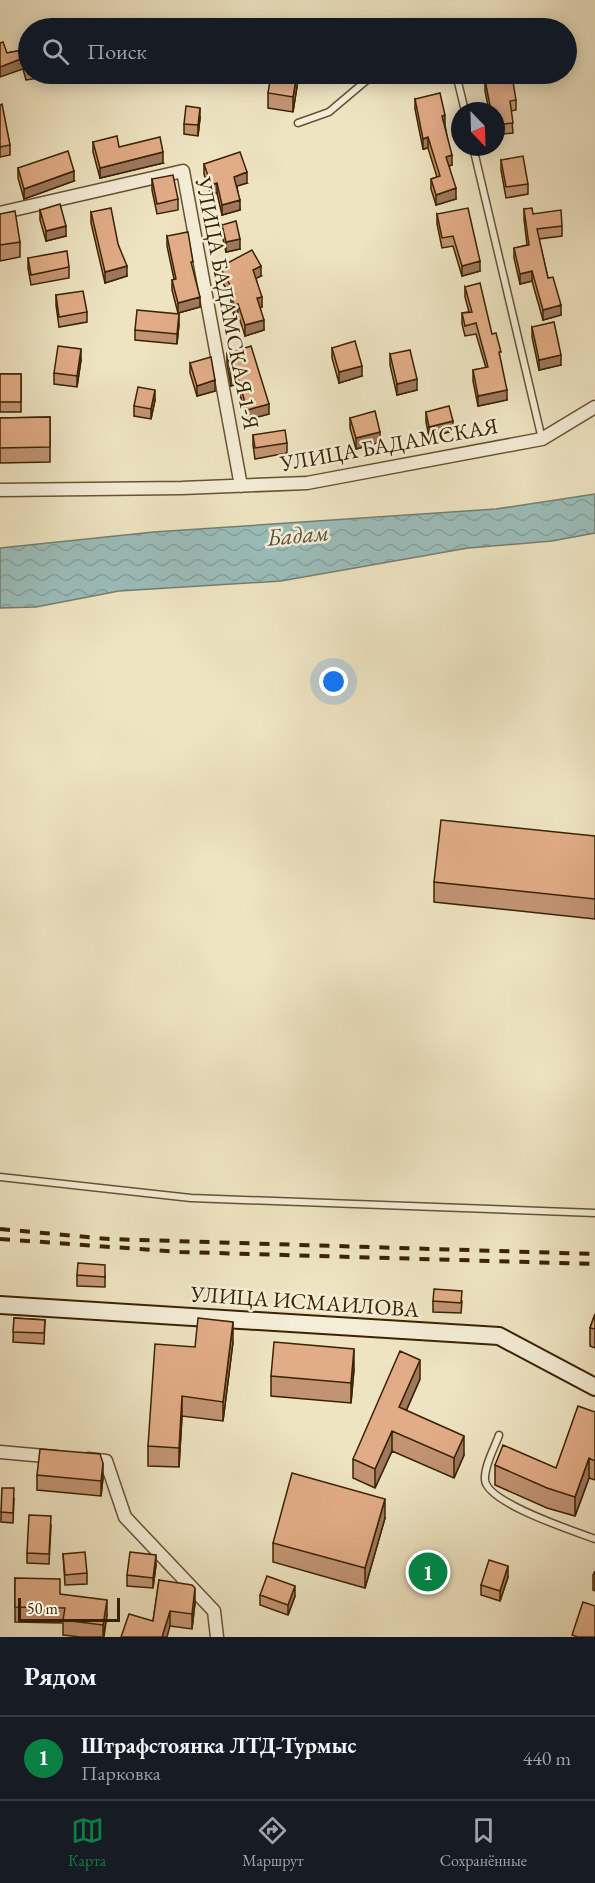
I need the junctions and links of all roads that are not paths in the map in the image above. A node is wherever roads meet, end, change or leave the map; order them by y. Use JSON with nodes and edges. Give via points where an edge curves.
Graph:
{"nodes":[{"id":1,"x":362,"y":84,"type":"edge"},
{"id":2,"x":458,"y":84,"type":"edge"},
{"id":3,"x":463,"y":102,"type":"edge"},
{"id":4,"x":298,"y":123,"type":"dead end"},
{"id":5,"x":475,"y":156,"type":"edge"},
{"id":6,"x":0,"y":213,"type":"edge"},
{"id":7,"x":595,"y":407,"type":"edge"},
{"id":8,"x":542,"y":439,"type":"junction"},
{"id":9,"x":240,"y":486,"type":"junction"},
{"id":10,"x":0,"y":490,"type":"edge"},
{"id":11,"x":0,"y":1177,"type":"edge"},
{"id":12,"x":595,"y":1213,"type":"edge"},
{"id":13,"x":0,"y":1305,"type":"edge"},
{"id":14,"x":595,"y":1388,"type":"edge"},
{"id":15,"x":499,"y":1434,"type":"dead end"},
{"id":16,"x":0,"y":1452,"type":"edge"},
{"id":17,"x":595,"y":1539,"type":"edge"},
{"id":18,"x":217,"y":1637,"type":"edge"}],
"edges":[{"from":1,"to":4,"type":"lane","via":[[329,112]]},
{"from":2,"to":3,"type":"lane"},
{"from":5,"to":8,"type":"lane"},
{"from":6,"to":9,"type":"street","name":"УЛИЦА БАДАМСКАЯ 1-Я","via":[[183,171]]},
{"from":7,"to":8,"type":"street","name":"УЛИЦА БАДАМСКАЯ"},
{"from":8,"to":9,"type":"street","name":"УЛИЦА БАДАМСКАЯ","via":[[307,483]]},
{"from":9,"to":10,"type":"street","name":"УЛИЦА БАДАМСКАЯ"},
{"from":11,"to":12,"type":"lane","via":[[190,1198]]},
{"from":13,"to":14,"type":"main road","name":"УЛИЦА ИСМАИЛОВА","via":[[499,1336]]},
{"from":15,"to":17,"type":"lane","via":[[485,1480],[488,1488],[529,1513]]},
{"from":16,"to":18,"type":"street","via":[[106,1461],[126,1517],[214,1611]]}]}
